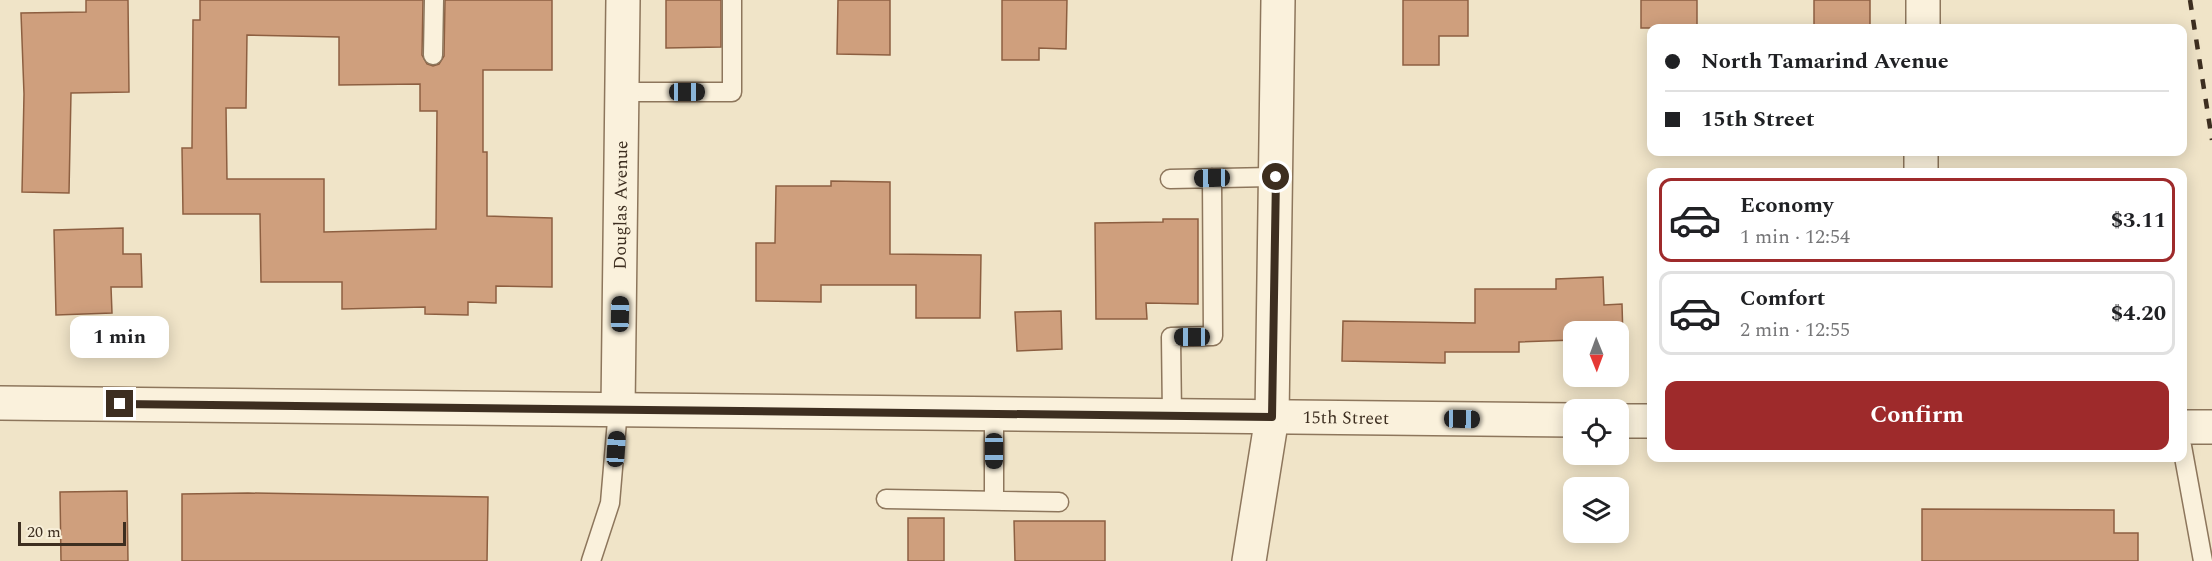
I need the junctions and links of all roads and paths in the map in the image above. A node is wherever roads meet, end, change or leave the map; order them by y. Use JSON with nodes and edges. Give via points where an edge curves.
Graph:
{"nodes":[{"id":1,"x":434,"y":0,"type":"edge"},
{"id":2,"x":623,"y":0,"type":"edge"},
{"id":3,"x":732,"y":0,"type":"edge"},
{"id":4,"x":1278,"y":0,"type":"edge"},
{"id":5,"x":1923,"y":0,"type":"edge"},
{"id":6,"x":1923,"y":24,"type":"edge"},
{"id":7,"x":433,"y":55,"type":"dead end"},
{"id":8,"x":622,"y":92,"type":"junction"},
{"id":9,"x":1276,"y":177,"type":"junction"},
{"id":10,"x":1212,"y":178,"type":"junction"},
{"id":11,"x":1170,"y":179,"type":"dead end"},
{"id":12,"x":0,"y":403,"type":"edge"},
{"id":13,"x":618,"y":409,"type":"junction"},
{"id":14,"x":994,"y":414,"type":"junction"},
{"id":15,"x":1172,"y":416,"type":"junction"},
{"id":16,"x":1272,"y":417,"type":"junction"},
{"id":17,"x":1563,"y":420,"type":"edge"},
{"id":18,"x":1629,"y":421,"type":"edge"},
{"id":19,"x":1647,"y":421,"type":"edge"},
{"id":20,"x":2187,"y":427,"type":"edge"},
{"id":21,"x":2212,"y":428,"type":"edge"},
{"id":22,"x":2185,"y":462,"type":"edge"},
{"id":23,"x":886,"y":500,"type":"dead end"},
{"id":24,"x":994,"y":501,"type":"junction"},
{"id":25,"x":1059,"y":502,"type":"dead end"},
{"id":26,"x":591,"y":561,"type":"edge"},
{"id":27,"x":1249,"y":561,"type":"edge"},
{"id":28,"x":2203,"y":561,"type":"edge"}],
"edges":[{"from":1,"to":7,"type":"lane"},
{"from":2,"to":8,"type":"street","name":"Douglas Avenue"},
{"from":3,"to":8,"type":"lane","via":[[732,92]]},
{"from":4,"to":9,"type":"street"},
{"from":5,"to":6,"type":"street"},
{"from":8,"to":13,"type":"street","name":"Douglas Avenue"},
{"from":9,"to":10,"type":"lane"},
{"from":9,"to":16,"type":"street"},
{"from":10,"to":11,"type":"lane"},
{"from":10,"to":15,"type":"lane","via":[[1213,336],[1171,337]]},
{"from":12,"to":13,"type":"street","name":"15th Street"},
{"from":13,"to":14,"type":"street","name":"15th Street"},
{"from":13,"to":26,"type":"lane","via":[[612,492]]},
{"from":14,"to":15,"type":"street","name":"15th Street"},
{"from":14,"to":24,"type":"lane"},
{"from":15,"to":16,"type":"street","name":"15th Street"},
{"from":16,"to":17,"type":"street","name":"15th Street"},
{"from":16,"to":27,"type":"street"},
{"from":18,"to":19,"type":"street"},
{"from":20,"to":21,"type":"street"},
{"from":22,"to":28,"type":"lane"},
{"from":23,"to":24,"type":"lane"},
{"from":24,"to":25,"type":"lane"}]}
